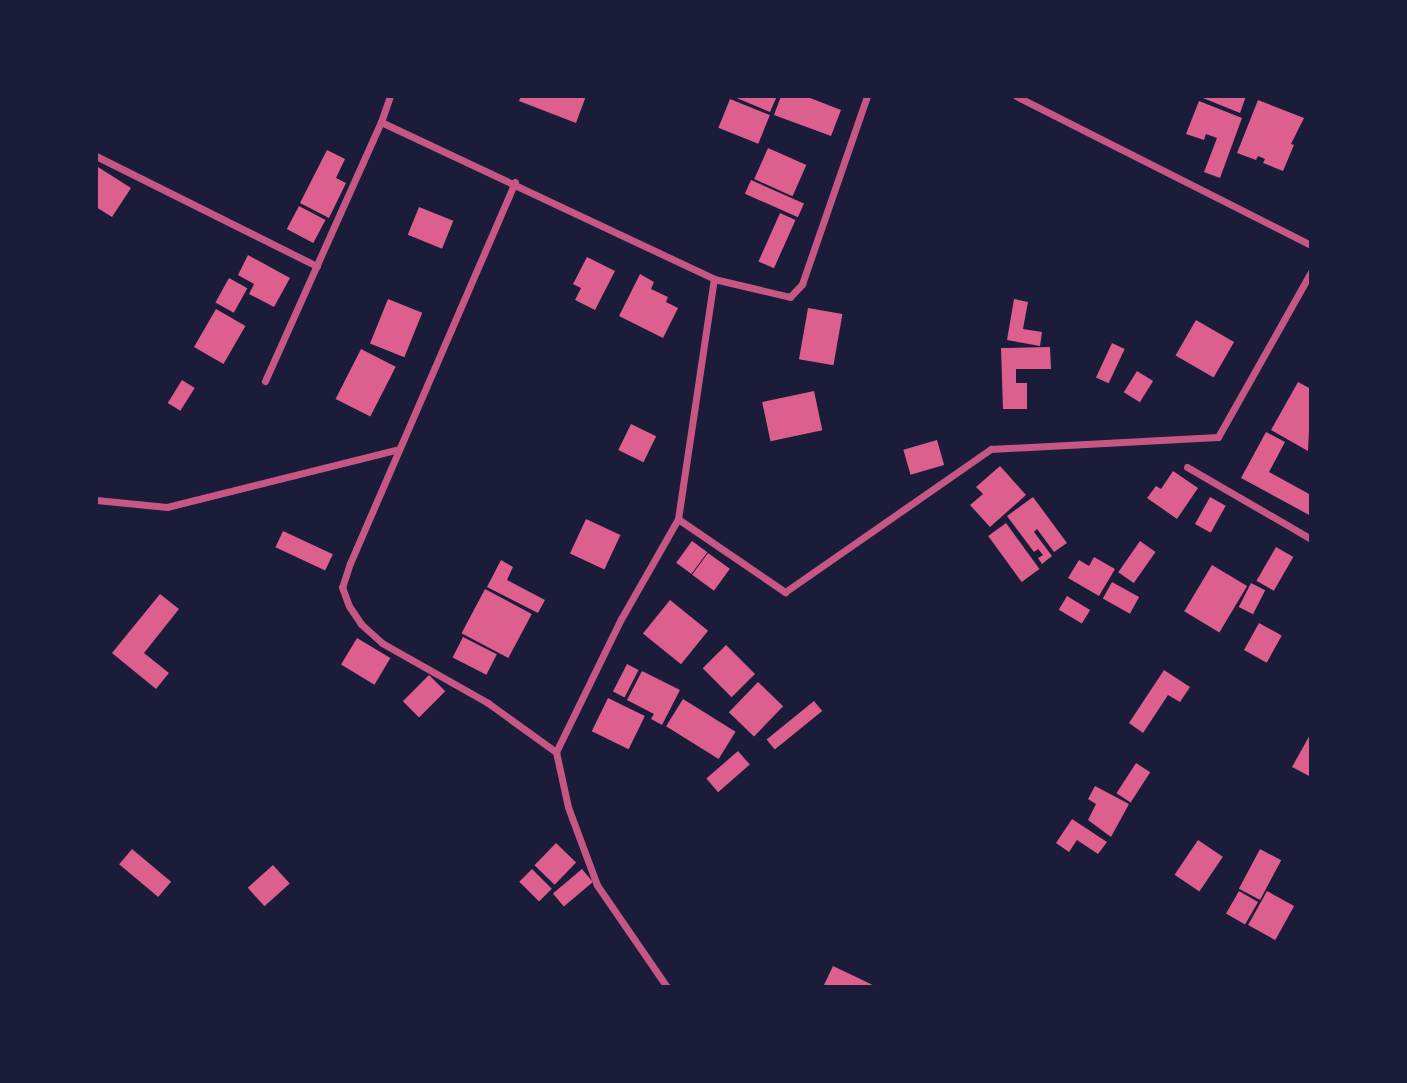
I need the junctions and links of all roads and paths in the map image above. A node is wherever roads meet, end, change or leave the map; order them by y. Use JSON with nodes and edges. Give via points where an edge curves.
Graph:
{"nodes":[{"id":1,"x":390,"y":96,"type":"edge"},
{"id":2,"x":867,"y":96,"type":"edge"},
{"id":3,"x":1016,"y":96,"type":"edge"},
{"id":4,"x":382,"y":122,"type":"junction"},
{"id":5,"x":96,"y":156,"type":"edge"},
{"id":6,"x":515,"y":182,"type":"junction"},
{"id":7,"x":1311,"y":245,"type":"edge"},
{"id":8,"x":317,"y":266,"type":"junction"},
{"id":9,"x":1311,"y":272,"type":"edge"},
{"id":10,"x":714,"y":279,"type":"junction"},
{"id":11,"x":265,"y":381,"type":"dead end"},
{"id":12,"x":399,"y":449,"type":"junction"},
{"id":13,"x":1187,"y":467,"type":"dead end"},
{"id":14,"x":96,"y":500,"type":"edge"},
{"id":15,"x":677,"y":519,"type":"junction"},
{"id":16,"x":1311,"y":539,"type":"edge"},
{"id":17,"x":556,"y":752,"type":"junction"},
{"id":18,"x":667,"y":987,"type":"edge"}],
"edges":[{"from":1,"to":4,"type":"street"},
{"from":2,"to":10,"type":"street","via":[[802,284],[790,297]]},
{"from":3,"to":7,"type":"street"},
{"from":4,"to":6,"type":"street"},
{"from":4,"to":8,"type":"street"},
{"from":5,"to":8,"type":"street"},
{"from":6,"to":10,"type":"street"},
{"from":6,"to":12,"type":"street"},
{"from":8,"to":11,"type":"street"},
{"from":9,"to":15,"type":"street","via":[[1218,437],[991,449],[785,592]]},
{"from":10,"to":15,"type":"street"},
{"from":12,"to":14,"type":"street","via":[[167,507]]},
{"from":12,"to":17,"type":"street","via":[[342,587],[349,606],[382,643],[488,703]]},
{"from":13,"to":16,"type":"street"},
{"from":15,"to":17,"type":"street","via":[[621,619]]},
{"from":17,"to":18,"type":"street","via":[[568,807],[597,885]]}]}
